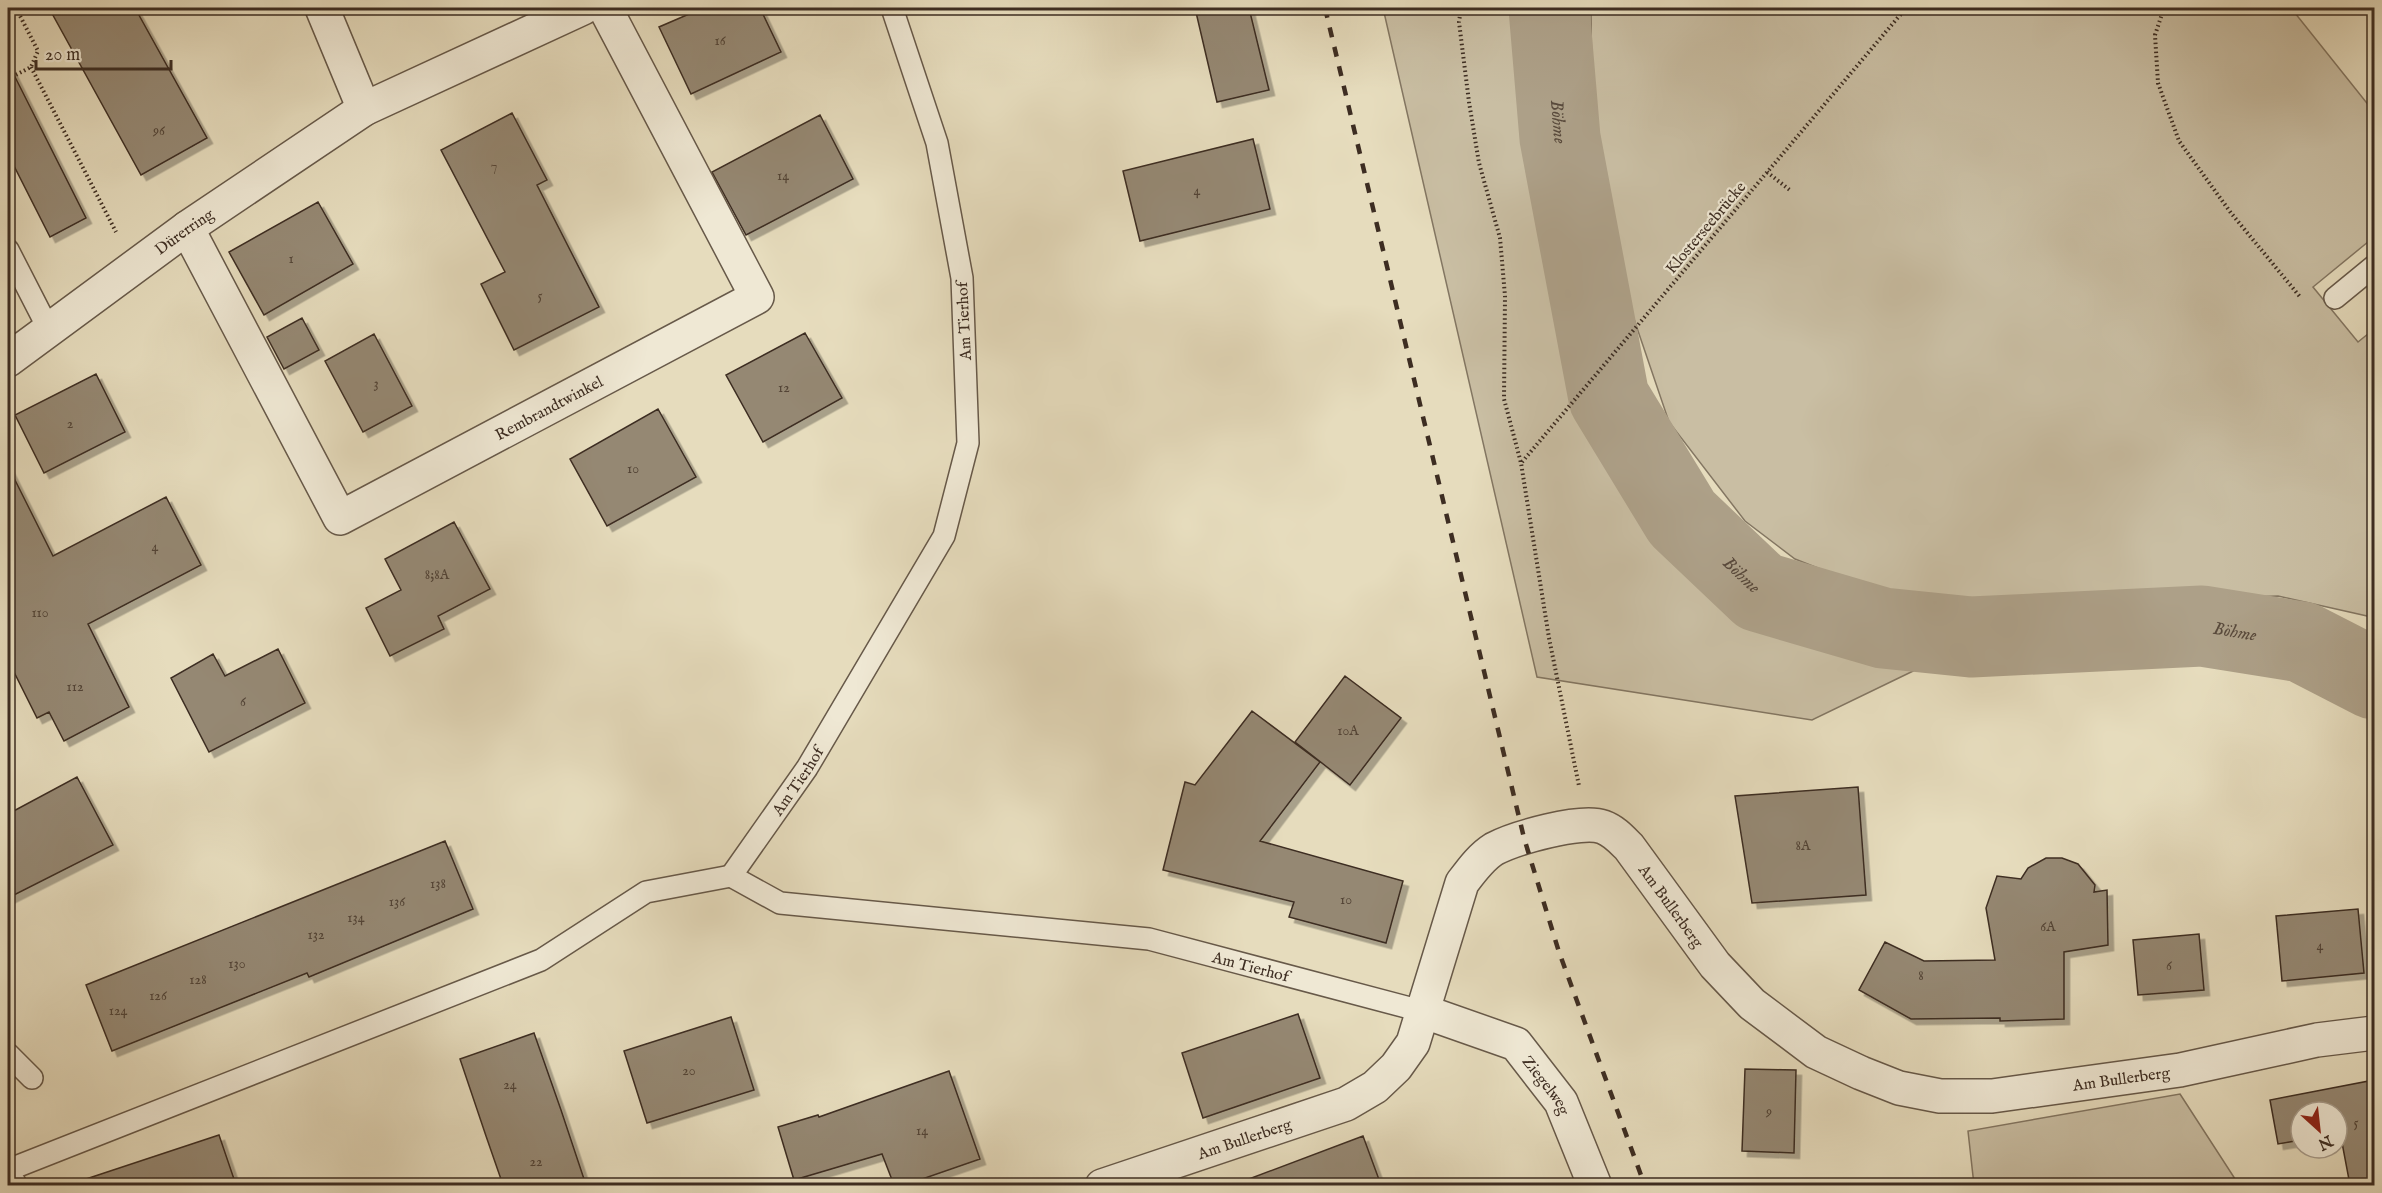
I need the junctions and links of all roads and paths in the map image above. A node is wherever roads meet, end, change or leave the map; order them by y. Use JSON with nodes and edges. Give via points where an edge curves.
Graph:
{"nodes":[{"id":1,"x":16,"y":8,"type":"edge"},
{"id":2,"x":322,"y":8,"type":"edge"},
{"id":3,"x":583,"y":8,"type":"edge"},
{"id":4,"x":605,"y":8,"type":"edge"},
{"id":5,"x":892,"y":8,"type":"edge"},
{"id":6,"x":1461,"y":8,"type":"edge"},
{"id":7,"x":1906,"y":8,"type":"edge"},
{"id":8,"x":2164,"y":8,"type":"edge"},
{"id":9,"x":31,"y":67,"type":"junction"},
{"id":10,"x":8,"y":79,"type":"edge"},
{"id":11,"x":364,"y":109,"type":"junction"},
{"id":12,"x":1767,"y":172,"type":"junction"},
{"id":13,"x":1791,"y":191,"type":"dead end"},
{"id":14,"x":187,"y":228,"type":"junction"},
{"id":15,"x":8,"y":250,"type":"edge"},
{"id":16,"x":133,"y":266,"type":"junction"},
{"id":17,"x":2374,"y":266,"type":"edge"},
{"id":18,"x":2335,"y":298,"type":"dead end"},
{"id":19,"x":2307,"y":305,"type":"dead end"},
{"id":20,"x":48,"y":328,"type":"junction"},
{"id":21,"x":8,"y":360,"type":"edge"},
{"id":22,"x":1521,"y":463,"type":"junction"},
{"id":23,"x":1587,"y":825,"type":"junction"},
{"id":24,"x":731,"y":876,"type":"junction"},
{"id":25,"x":1425,"y":1012,"type":"junction"},
{"id":26,"x":2374,"y":1033,"type":"edge"},
{"id":27,"x":8,"y":1054,"type":"edge"},
{"id":28,"x":32,"y":1078,"type":"dead end"},
{"id":29,"x":8,"y":1170,"type":"edge"},
{"id":30,"x":1102,"y":1185,"type":"edge"},
{"id":31,"x":1595,"y":1185,"type":"edge"}],
"edges":[{"from":1,"to":9,"type":"path","via":[[38,51]]},
{"from":2,"to":11,"type":"street"},
{"from":3,"to":11,"type":"street","name":"Dürerring"},
{"from":4,"to":14,"type":"street","name":"Rembrandtwinkel","via":[[758,297],[340,518]]},
{"from":5,"to":24,"type":"lane","name":"Am Tierhof","via":[[937,143],[960,267],[968,443],[944,536],[807,768]]},
{"from":6,"to":22,"type":"path","via":[[1459,22],[1479,163],[1500,238],[1505,296],[1504,399]]},
{"from":7,"to":12,"type":"path","name":"Klosterseebrücke"},
{"from":8,"to":19,"type":"path","via":[[2155,35],[2158,83],[2179,141],[2231,213]]},
{"from":9,"to":10,"type":"path"},
{"from":9,"to":16,"type":"path"},
{"from":11,"to":14,"type":"street","name":"Dürerring"},
{"from":12,"to":13,"type":"path"},
{"from":12,"to":22,"type":"path","name":"Klosterseebrücke"},
{"from":14,"to":16,"type":"street","name":"Dürerring"},
{"from":15,"to":20,"type":"lane"},
{"from":16,"to":20,"type":"street","name":"Dürerring"},
{"from":17,"to":18,"type":"lane"},
{"from":20,"to":21,"type":"street","name":"Dürerring"},
{"from":22,"to":23,"type":"path","via":[[1549,638]]},
{"from":23,"to":25,"type":"street","name":"Am Bullerberg","via":[[1524,838],[1494,850],[1477,864],[1462,883]]},
{"from":23,"to":26,"type":"street","name":"Am Bullerberg","via":[[1614,833],[1629,847],[1715,965],[1752,1004],[1816,1052],[1899,1088],[1940,1096],[1992,1096],[2180,1070],[2317,1040]]},
{"from":24,"to":25,"type":"lane","name":"Am Tierhof","via":[[780,903],[1149,939]]},
{"from":24,"to":29,"type":"lane","via":[[645,892],[542,960]]},
{"from":25,"to":30,"type":"street","name":"Am Bullerberg","via":[[1413,1043],[1396,1067],[1375,1087],[1346,1104]]},
{"from":25,"to":31,"type":"street","name":"Ziegelweg","via":[[1516,1044],[1561,1102]]},
{"from":27,"to":28,"type":"lane"}]}
